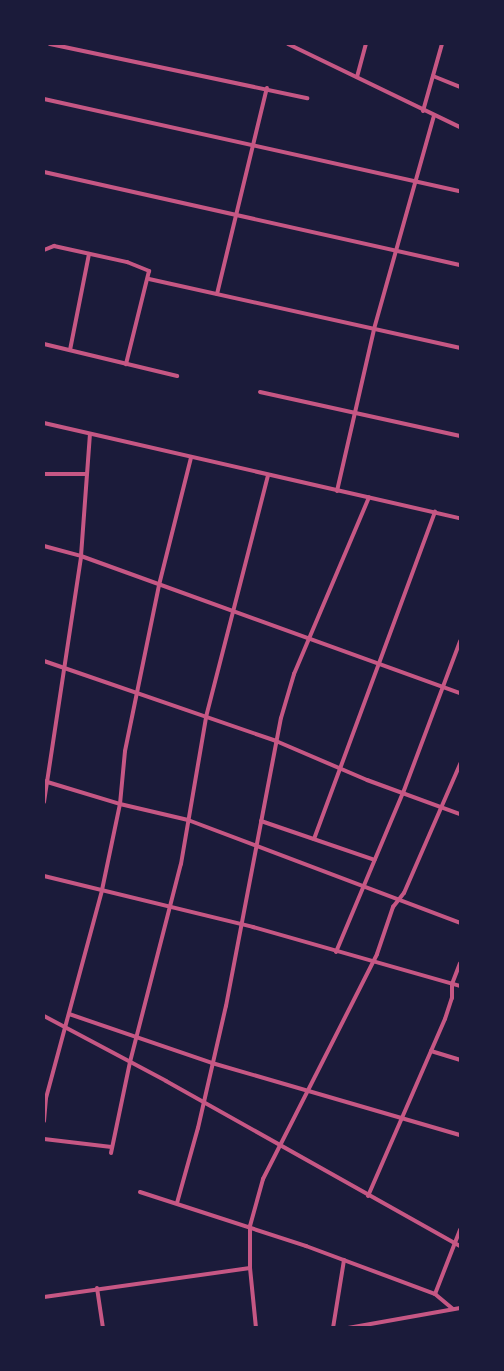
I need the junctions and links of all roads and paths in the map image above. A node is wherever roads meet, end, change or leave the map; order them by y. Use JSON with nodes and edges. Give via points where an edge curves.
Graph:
{"nodes":[{"id":1,"x":50,"y":44,"type":"edge"},
{"id":2,"x":288,"y":44,"type":"edge"},
{"id":3,"x":366,"y":44,"type":"edge"},
{"id":4,"x":442,"y":44,"type":"edge"},
{"id":5,"x":433,"y":76,"type":"junction"},
{"id":6,"x":357,"y":77,"type":"junction"},
{"id":7,"x":460,"y":87,"type":"edge"},
{"id":8,"x":267,"y":88,"type":"junction"},
{"id":9,"x":307,"y":98,"type":"dead end"},
{"id":10,"x":44,"y":99,"type":"edge"},
{"id":11,"x":423,"y":111,"type":"junction"},
{"id":12,"x":434,"y":116,"type":"junction"},
{"id":13,"x":460,"y":127,"type":"edge"},
{"id":14,"x":254,"y":144,"type":"junction"},
{"id":15,"x":44,"y":172,"type":"edge"},
{"id":16,"x":415,"y":182,"type":"junction"},
{"id":17,"x":460,"y":191,"type":"edge"},
{"id":18,"x":237,"y":214,"type":"junction"},
{"id":19,"x":44,"y":250,"type":"edge"},
{"id":20,"x":394,"y":250,"type":"junction"},
{"id":21,"x":89,"y":254,"type":"junction"},
{"id":22,"x":460,"y":265,"type":"edge"},
{"id":23,"x":148,"y":279,"type":"junction"},
{"id":24,"x":217,"y":294,"type":"junction"},
{"id":25,"x":374,"y":329,"type":"junction"},
{"id":26,"x":44,"y":344,"type":"edge"},
{"id":27,"x":460,"y":348,"type":"edge"},
{"id":28,"x":70,"y":350,"type":"junction"},
{"id":29,"x":126,"y":364,"type":"junction"},
{"id":30,"x":177,"y":376,"type":"dead end"},
{"id":31,"x":260,"y":392,"type":"dead end"},
{"id":32,"x":354,"y":412,"type":"junction"},
{"id":33,"x":44,"y":423,"type":"edge"},
{"id":34,"x":90,"y":434,"type":"junction"},
{"id":35,"x":460,"y":436,"type":"edge"},
{"id":36,"x":190,"y":458,"type":"junction"},
{"id":37,"x":44,"y":474,"type":"edge"},
{"id":38,"x":87,"y":474,"type":"junction"},
{"id":39,"x":268,"y":475,"type":"junction"},
{"id":40,"x":337,"y":491,"type":"junction"},
{"id":41,"x":369,"y":497,"type":"junction"},
{"id":42,"x":435,"y":512,"type":"junction"},
{"id":43,"x":460,"y":518,"type":"edge"},
{"id":44,"x":44,"y":546,"type":"edge"},
{"id":45,"x":81,"y":556,"type":"junction"},
{"id":46,"x":159,"y":585,"type":"junction"},
{"id":47,"x":233,"y":612,"type":"junction"},
{"id":48,"x":309,"y":638,"type":"junction"},
{"id":49,"x":460,"y":641,"type":"edge"},
{"id":50,"x":44,"y":662,"type":"edge"},
{"id":51,"x":379,"y":663,"type":"junction"},
{"id":52,"x":65,"y":669,"type":"junction"},
{"id":53,"x":444,"y":687,"type":"junction"},
{"id":54,"x":460,"y":693,"type":"edge"},
{"id":55,"x":136,"y":696,"type":"junction"},
{"id":56,"x":206,"y":717,"type":"junction"},
{"id":57,"x":276,"y":741,"type":"junction"},
{"id":58,"x":460,"y":764,"type":"edge"},
{"id":59,"x":339,"y":769,"type":"junction"},
{"id":60,"x":45,"y":781,"type":"edge"},
{"id":61,"x":403,"y":793,"type":"junction"},
{"id":62,"x":44,"y":802,"type":"edge"},
{"id":63,"x":120,"y":804,"type":"junction"},
{"id":64,"x":442,"y":807,"type":"junction"},
{"id":65,"x":460,"y":814,"type":"edge"},
{"id":66,"x":188,"y":820,"type":"junction"},
{"id":67,"x":261,"y":821,"type":"junction"},
{"id":68,"x":314,"y":839,"type":"junction"},
{"id":69,"x":257,"y":844,"type":"junction"},
{"id":70,"x":375,"y":860,"type":"junction"},
{"id":71,"x":44,"y":876,"type":"edge"},
{"id":72,"x":363,"y":886,"type":"junction"},
{"id":73,"x":102,"y":890,"type":"junction"},
{"id":74,"x":399,"y":899,"type":"junction"},
{"id":75,"x":170,"y":907,"type":"junction"},
{"id":76,"x":460,"y":923,"type":"edge"},
{"id":77,"x":241,"y":924,"type":"junction"},
{"id":78,"x":336,"y":952,"type":"junction"},
{"id":79,"x":372,"y":962,"type":"junction"},
{"id":80,"x":460,"y":963,"type":"edge"},
{"id":81,"x":452,"y":984,"type":"junction"},
{"id":82,"x":460,"y":986,"type":"edge"},
{"id":83,"x":69,"y":1014,"type":"junction"},
{"id":84,"x":44,"y":1016,"type":"edge"},
{"id":85,"x":64,"y":1025,"type":"junction"},
{"id":86,"x":138,"y":1038,"type":"junction"},
{"id":87,"x":431,"y":1051,"type":"junction"},
{"id":88,"x":460,"y":1060,"type":"edge"},
{"id":89,"x":130,"y":1062,"type":"junction"},
{"id":90,"x":212,"y":1063,"type":"junction"},
{"id":91,"x":306,"y":1092,"type":"junction"},
{"id":92,"x":203,"y":1103,"type":"junction"},
{"id":93,"x":402,"y":1118,"type":"junction"},
{"id":94,"x":44,"y":1121,"type":"edge"},
{"id":95,"x":460,"y":1135,"type":"edge"},
{"id":96,"x":44,"y":1139,"type":"edge"},
{"id":97,"x":279,"y":1146,"type":"junction"},
{"id":98,"x":112,"y":1147,"type":"junction"},
{"id":99,"x":111,"y":1153,"type":"dead end"},
{"id":100,"x":140,"y":1192,"type":"dead end"},
{"id":101,"x":368,"y":1196,"type":"junction"},
{"id":102,"x":177,"y":1203,"type":"junction"},
{"id":103,"x":250,"y":1226,"type":"junction"},
{"id":104,"x":460,"y":1230,"type":"edge"},
{"id":105,"x":454,"y":1243,"type":"junction"},
{"id":106,"x":460,"y":1246,"type":"edge"},
{"id":107,"x":344,"y":1260,"type":"junction"},
{"id":108,"x":250,"y":1268,"type":"junction"},
{"id":109,"x":97,"y":1288,"type":"junction"},
{"id":110,"x":435,"y":1294,"type":"junction"},
{"id":111,"x":44,"y":1297,"type":"edge"},
{"id":112,"x":460,"y":1308,"type":"edge"},
{"id":113,"x":453,"y":1309,"type":"junction"},
{"id":114,"x":103,"y":1328,"type":"edge"},
{"id":115,"x":256,"y":1328,"type":"edge"},
{"id":116,"x":333,"y":1328,"type":"edge"},
{"id":117,"x":348,"y":1328,"type":"edge"}],
"edges":[{"from":1,"to":8,"type":"street"},
{"from":2,"to":6,"type":"street"},
{"from":3,"to":6,"type":"street"},
{"from":4,"to":5,"type":"street"},
{"from":5,"to":7,"type":"street"},
{"from":5,"to":11,"type":"street"},
{"from":6,"to":11,"type":"street"},
{"from":8,"to":9,"type":"street"},
{"from":8,"to":14,"type":"street"},
{"from":10,"to":14,"type":"street"},
{"from":11,"to":12,"type":"street"},
{"from":12,"to":13,"type":"street"},
{"from":12,"to":16,"type":"street"},
{"from":14,"to":16,"type":"street"},
{"from":14,"to":18,"type":"street"},
{"from":15,"to":18,"type":"street"},
{"from":16,"to":17,"type":"street"},
{"from":16,"to":20,"type":"street"},
{"from":18,"to":20,"type":"street"},
{"from":18,"to":24,"type":"street"},
{"from":19,"to":21,"type":"street","via":[[54,246]]},
{"from":20,"to":22,"type":"street"},
{"from":20,"to":25,"type":"street"},
{"from":21,"to":23,"type":"street","via":[[149,271]]},
{"from":21,"to":28,"type":"street"},
{"from":23,"to":24,"type":"street"},
{"from":23,"to":29,"type":"street"},
{"from":24,"to":25,"type":"street"},
{"from":25,"to":27,"type":"street"},
{"from":25,"to":32,"type":"street"},
{"from":26,"to":28,"type":"street"},
{"from":28,"to":29,"type":"street"},
{"from":29,"to":30,"type":"street"},
{"from":31,"to":32,"type":"street"},
{"from":32,"to":35,"type":"street"},
{"from":32,"to":40,"type":"street"},
{"from":33,"to":34,"type":"street"},
{"from":34,"to":36,"type":"street"},
{"from":34,"to":38,"type":"street"},
{"from":36,"to":39,"type":"street"},
{"from":36,"to":46,"type":"street"},
{"from":37,"to":38,"type":"street"},
{"from":38,"to":45,"type":"street"},
{"from":39,"to":40,"type":"street"},
{"from":39,"to":47,"type":"street"},
{"from":40,"to":41,"type":"street"},
{"from":41,"to":42,"type":"street"},
{"from":41,"to":48,"type":"street"},
{"from":42,"to":43,"type":"street"},
{"from":42,"to":51,"type":"street"},
{"from":44,"to":45,"type":"street"},
{"from":45,"to":46,"type":"street"},
{"from":45,"to":52,"type":"street"},
{"from":46,"to":47,"type":"street"},
{"from":46,"to":55,"type":"street"},
{"from":47,"to":48,"type":"street"},
{"from":47,"to":56,"type":"street"},
{"from":48,"to":51,"type":"street"},
{"from":48,"to":57,"type":"street","via":[[294,674]]},
{"from":49,"to":53,"type":"street"},
{"from":50,"to":52,"type":"street"},
{"from":51,"to":53,"type":"street"},
{"from":51,"to":59,"type":"street"},
{"from":52,"to":55,"type":"street"},
{"from":52,"to":60,"type":"street"},
{"from":53,"to":54,"type":"street"},
{"from":53,"to":61,"type":"street"},
{"from":55,"to":56,"type":"street"},
{"from":55,"to":63,"type":"street"},
{"from":56,"to":57,"type":"street"},
{"from":56,"to":66,"type":"street"},
{"from":57,"to":59,"type":"street"},
{"from":57,"to":67,"type":"street"},
{"from":58,"to":64,"type":"street"},
{"from":59,"to":61,"type":"street"},
{"from":59,"to":68,"type":"street"},
{"from":60,"to":62,"type":"street"},
{"from":60,"to":63,"type":"street"},
{"from":61,"to":64,"type":"street"},
{"from":61,"to":70,"type":"street"},
{"from":63,"to":66,"type":"street"},
{"from":63,"to":73,"type":"street"},
{"from":64,"to":65,"type":"street"},
{"from":64,"to":74,"type":"street"},
{"from":66,"to":69,"type":"street"},
{"from":66,"to":75,"type":"street"},
{"from":67,"to":68,"type":"street"},
{"from":67,"to":69,"type":"street"},
{"from":68,"to":70,"type":"street"},
{"from":69,"to":72,"type":"street"},
{"from":69,"to":77,"type":"street"},
{"from":70,"to":72,"type":"street"},
{"from":71,"to":73,"type":"street"},
{"from":72,"to":74,"type":"street"},
{"from":72,"to":78,"type":"street"},
{"from":73,"to":75,"type":"street"},
{"from":73,"to":83,"type":"street"},
{"from":74,"to":76,"type":"street"},
{"from":74,"to":79,"type":"street"},
{"from":75,"to":77,"type":"street"},
{"from":75,"to":86,"type":"street"},
{"from":77,"to":78,"type":"street"},
{"from":77,"to":90,"type":"street"},
{"from":78,"to":79,"type":"street"},
{"from":79,"to":81,"type":"street"},
{"from":79,"to":91,"type":"street"},
{"from":80,"to":81,"type":"street"},
{"from":81,"to":82,"type":"street"},
{"from":81,"to":87,"type":"street","via":[[452,998]]},
{"from":83,"to":85,"type":"street"},
{"from":83,"to":86,"type":"street"},
{"from":84,"to":85,"type":"street"},
{"from":85,"to":89,"type":"street"},
{"from":85,"to":94,"type":"street"},
{"from":86,"to":89,"type":"street"},
{"from":86,"to":90,"type":"street"},
{"from":87,"to":88,"type":"street"},
{"from":87,"to":93,"type":"street"},
{"from":89,"to":92,"type":"street"},
{"from":89,"to":98,"type":"street"},
{"from":90,"to":91,"type":"street"},
{"from":90,"to":92,"type":"street"},
{"from":91,"to":93,"type":"street"},
{"from":91,"to":97,"type":"street"},
{"from":92,"to":97,"type":"street"},
{"from":92,"to":102,"type":"street"},
{"from":93,"to":95,"type":"street"},
{"from":93,"to":101,"type":"street"},
{"from":96,"to":98,"type":"street"},
{"from":97,"to":101,"type":"street"},
{"from":97,"to":103,"type":"street","via":[[263,1179]]},
{"from":98,"to":99,"type":"street"},
{"from":100,"to":102,"type":"street"},
{"from":101,"to":105,"type":"street"},
{"from":102,"to":103,"type":"street"},
{"from":103,"to":107,"type":"street"},
{"from":103,"to":108,"type":"street"},
{"from":104,"to":105,"type":"street"},
{"from":105,"to":106,"type":"street"},
{"from":105,"to":110,"type":"street"},
{"from":107,"to":110,"type":"street"},
{"from":107,"to":116,"type":"street"},
{"from":108,"to":109,"type":"street"},
{"from":108,"to":115,"type":"street"},
{"from":109,"to":111,"type":"street"},
{"from":109,"to":114,"type":"street"},
{"from":110,"to":113,"type":"street"},
{"from":112,"to":113,"type":"street"},
{"from":113,"to":117,"type":"street"}]}
